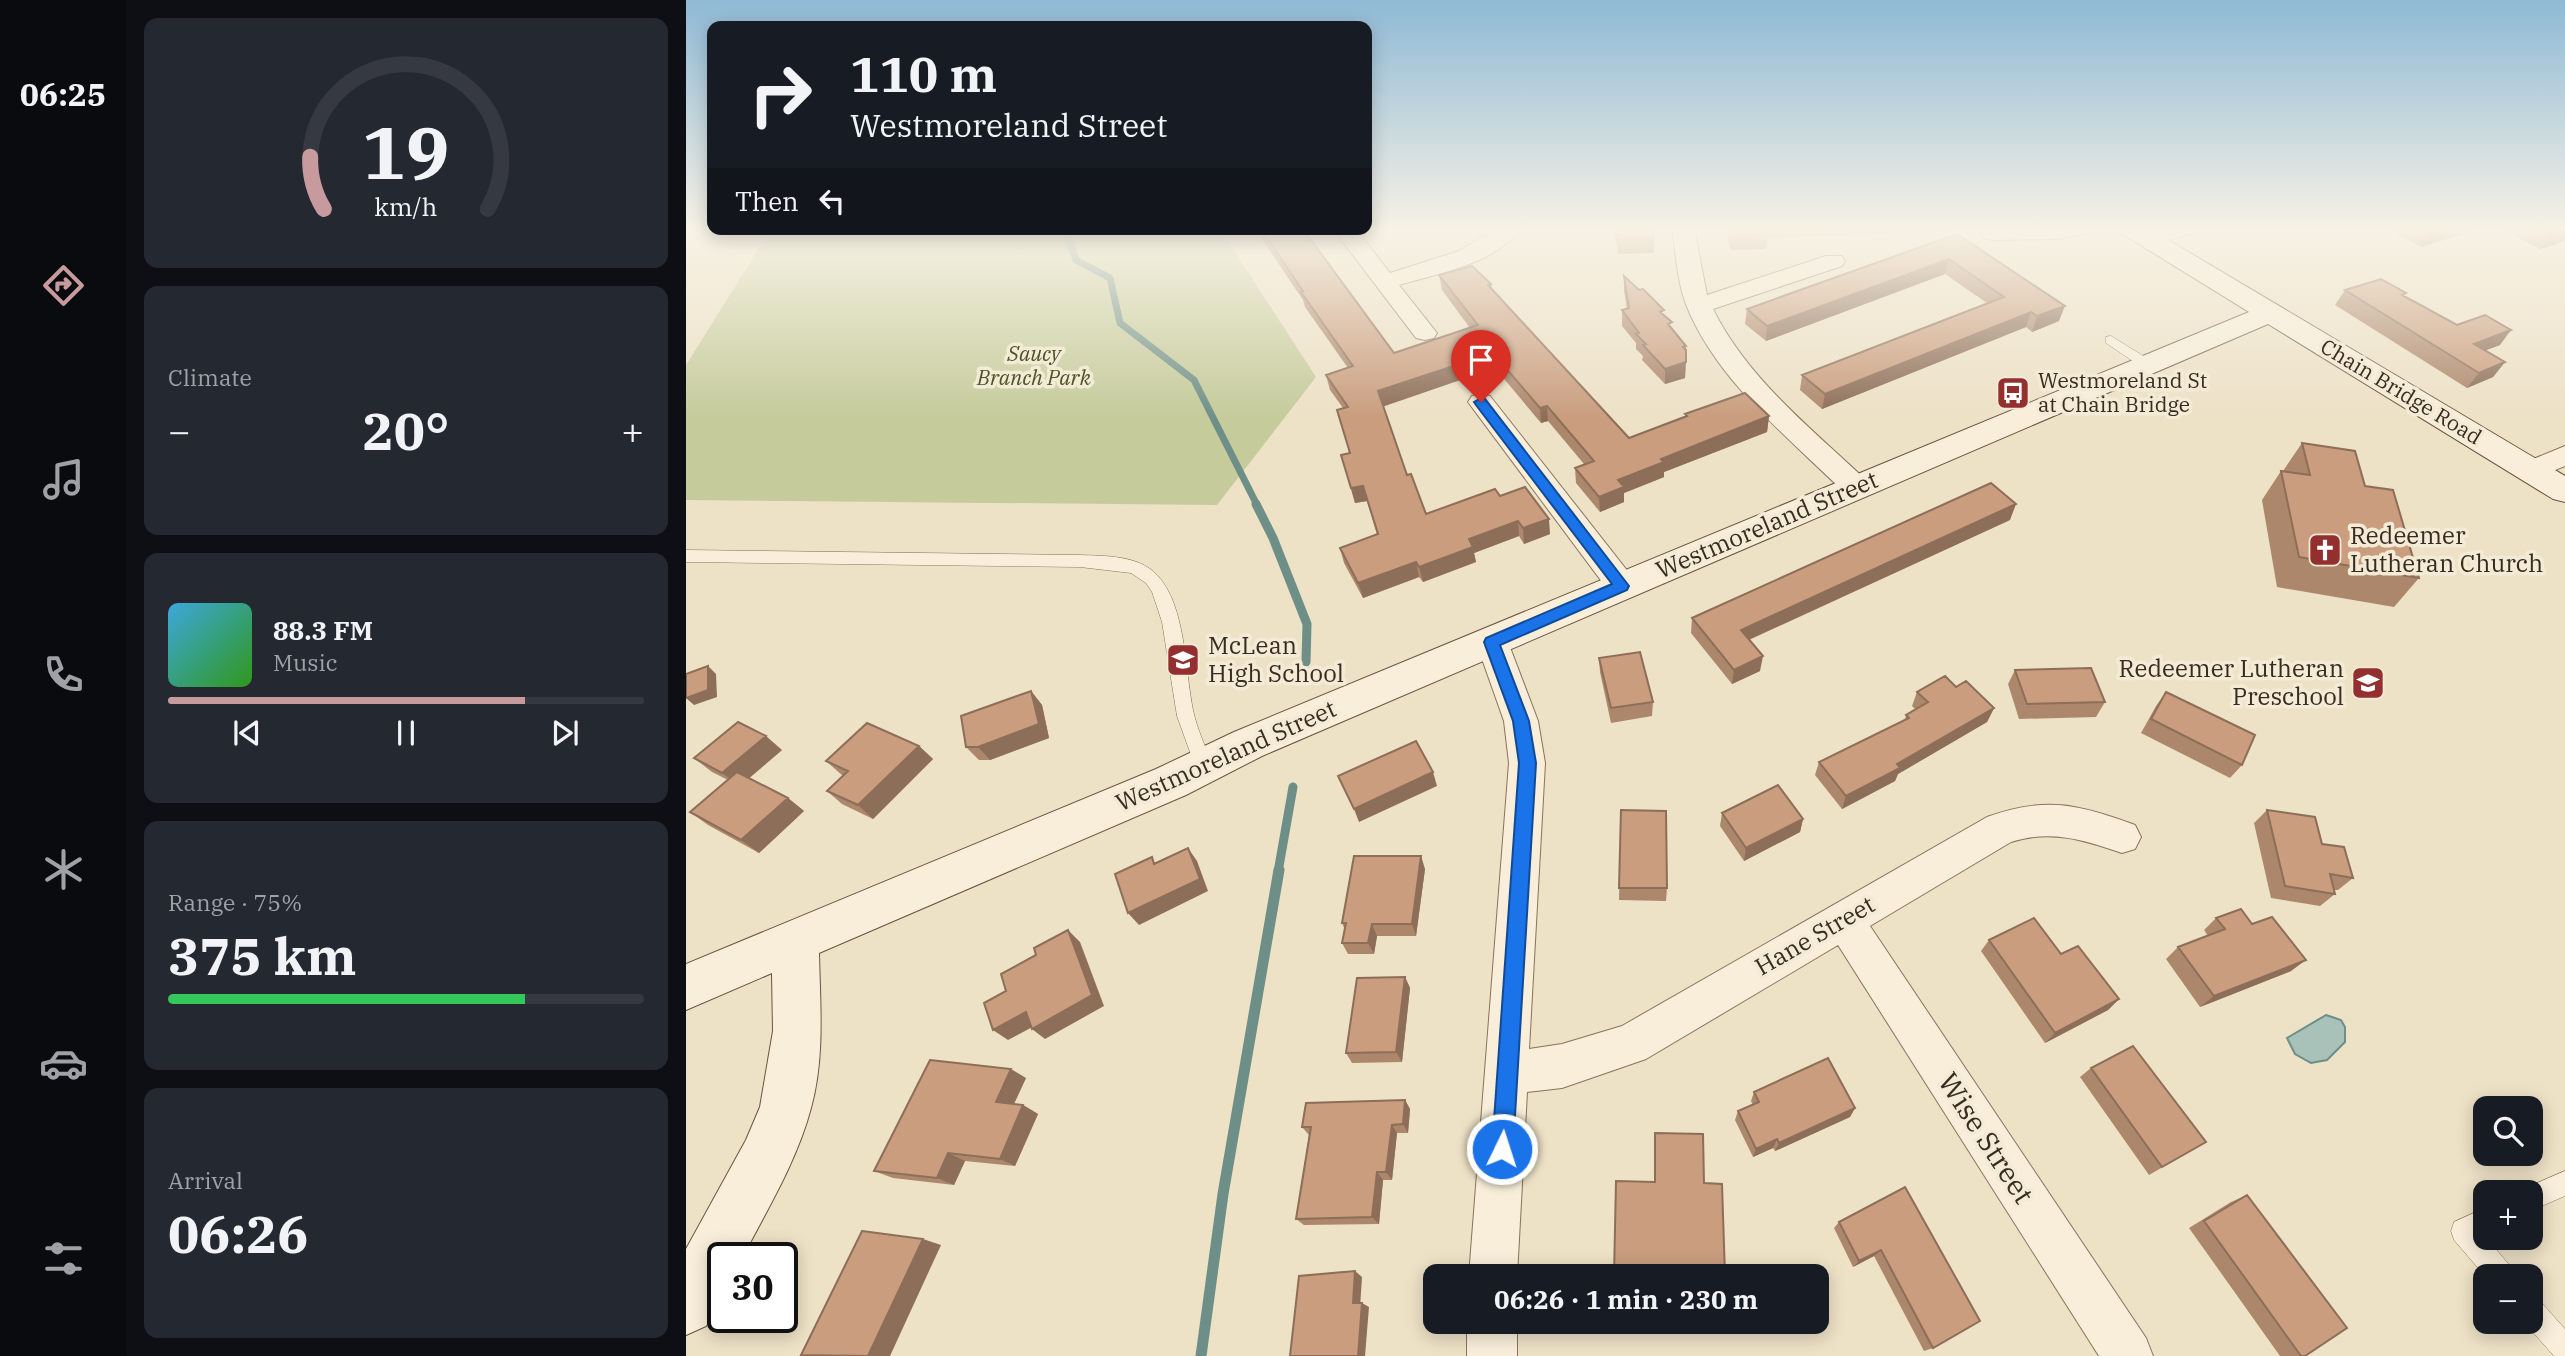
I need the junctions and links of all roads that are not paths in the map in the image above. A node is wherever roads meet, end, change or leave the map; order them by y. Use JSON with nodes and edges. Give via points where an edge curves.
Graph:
{"nodes":[{"id":1,"x":1391,"y":291,"type":"edge"},
{"id":2,"x":1696,"y":291,"type":"edge"},
{"id":3,"x":1743,"y":291,"type":"edge"},
{"id":4,"x":2234,"y":291,"type":"edge"},
{"id":5,"x":1699,"y":306,"type":"junction"},
{"id":6,"x":2270,"y":313,"type":"junction"},
{"id":7,"x":1425,"y":333,"type":"dead end"},
{"id":8,"x":2111,"y":340,"type":"dead end"},
{"id":9,"x":2148,"y":365,"type":"junction"},
{"id":10,"x":1481,"y":402,"type":"dead end"},
{"id":11,"x":2565,"y":455,"type":"edge"},
{"id":12,"x":1533,"y":471,"type":"joint"},
{"id":13,"x":2531,"y":471,"type":"junction"},
{"id":14,"x":1856,"y":487,"type":"junction"},
{"id":15,"x":2565,"y":491,"type":"edge"},
{"id":16,"x":686,"y":556,"type":"edge"},
{"id":17,"x":1622,"y":586,"type":"junction"},
{"id":18,"x":1492,"y":642,"type":"junction"},
{"id":19,"x":1204,"y":766,"type":"junction"},
{"id":20,"x":2122,"y":837,"type":"dead end"},
{"id":21,"x":1844,"y":920,"type":"junction"},
{"id":22,"x":796,"y":941,"type":"junction"},
{"id":23,"x":686,"y":987,"type":"edge"},
{"id":24,"x":1508,"y":1073,"type":"junction"},
{"id":25,"x":2565,"y":1183,"type":"edge"},
{"id":26,"x":2543,"y":1193,"type":"edge"},
{"id":27,"x":2473,"y":1226,"type":"edge"},
{"id":28,"x":2473,"y":1243,"type":"edge"},
{"id":29,"x":2479,"y":1250,"type":"edge"},
{"id":30,"x":1494,"y":1264,"type":"edge"},
{"id":31,"x":2492,"y":1264,"type":"edge"},
{"id":32,"x":686,"y":1306,"type":"edge"},
{"id":33,"x":2543,"y":1324,"type":"edge"},
{"id":34,"x":1492,"y":1334,"type":"edge"},
{"id":35,"x":2565,"y":1349,"type":"edge"},
{"id":36,"x":1492,"y":1356,"type":"edge"},
{"id":37,"x":2128,"y":1356,"type":"edge"}],
"edges":[{"from":1,"to":7,"type":"street"},
{"from":2,"to":5,"type":"street"},
{"from":3,"to":5,"type":"street"},
{"from":4,"to":6,"type":"main road","name":"Chain Bridge Road"},
{"from":5,"to":14,"type":"street","via":[[1712,332],[1752,384]]},
{"from":6,"to":9,"type":"main road","name":"Westmoreland Street"},
{"from":6,"to":13,"type":"main road","name":"Chain Bridge Road"},
{"from":8,"to":9,"type":"lane"},
{"from":9,"to":14,"type":"main road","name":"Westmoreland Street"},
{"from":10,"to":12,"type":"street"},
{"from":11,"to":13,"type":"street"},
{"from":12,"to":17,"type":"street"},
{"from":13,"to":15,"type":"main road","name":"Chain Bridge Road"},
{"from":14,"to":17,"type":"main road","name":"Westmoreland Street"},
{"from":16,"to":19,"type":"lane","via":[[1080,561],[1138,569],[1151,577],[1166,604],[1185,712]]},
{"from":17,"to":18,"type":"main road","name":"Westmoreland Street"},
{"from":18,"to":19,"type":"main road","name":"Westmoreland Street"},
{"from":18,"to":24,"type":"street","via":[[1521,721],[1527,763]]},
{"from":19,"to":22,"type":"main road","name":"Westmoreland Street"},
{"from":20,"to":21,"type":"street","name":"Hane Street","via":[[2092,824],[2029,819],[2000,828]]},
{"from":21,"to":24,"type":"street","name":"Hane Street","via":[[1631,1044],[1562,1066]]},
{"from":21,"to":37,"type":"street","name":"Wise Street"},
{"from":22,"to":23,"type":"main road","name":"Westmoreland Street"},
{"from":22,"to":32,"type":"main road","via":[[797,1031],[786,1107],[765,1159]]},
{"from":24,"to":30,"type":"street"},
{"from":25,"to":26,"type":"lane"},
{"from":27,"to":28,"type":"lane","via":[[2463,1231]]},
{"from":29,"to":31,"type":"lane"},
{"from":33,"to":35,"type":"lane"},
{"from":34,"to":36,"type":"street"}]}
